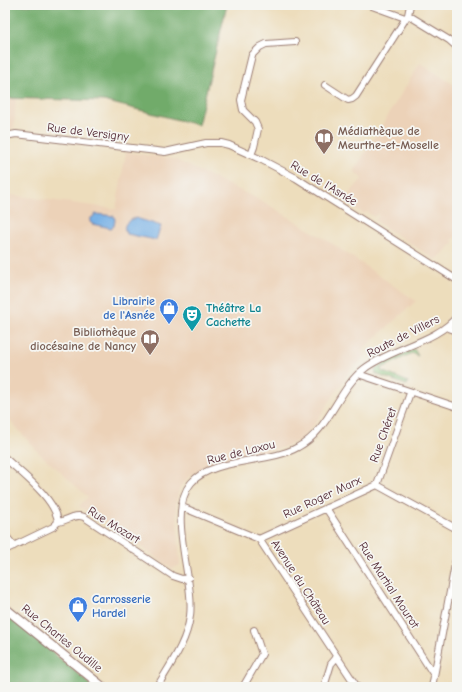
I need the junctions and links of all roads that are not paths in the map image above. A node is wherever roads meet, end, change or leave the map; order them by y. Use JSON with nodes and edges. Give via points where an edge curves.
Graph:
{"nodes":[{"id":1,"x":410,"y":5,"type":"edge"},
{"id":2,"x":372,"y":6,"type":"edge"},
{"id":3,"x":406,"y":16,"type":"junction"},
{"id":4,"x":295,"y":42,"type":"dead end"},
{"id":5,"x":457,"y":47,"type":"edge"},
{"id":6,"x":325,"y":85,"type":"dead end"},
{"id":7,"x":5,"y":136,"type":"edge"},
{"id":8,"x":168,"y":152,"type":"joint"},
{"id":9,"x":251,"y":154,"type":"junction"},
{"id":10,"x":457,"y":280,"type":"edge"},
{"id":11,"x":457,"y":316,"type":"edge"},
{"id":12,"x":446,"y":327,"type":"junction"},
{"id":13,"x":457,"y":331,"type":"edge"},
{"id":14,"x":358,"y":374,"type":"junction"},
{"id":15,"x":410,"y":392,"type":"junction"},
{"id":16,"x":457,"y":407,"type":"edge"},
{"id":17,"x":5,"y":458,"type":"edge"},
{"id":18,"x":377,"y":485,"type":"junction"},
{"id":19,"x":182,"y":506,"type":"junction"},
{"id":20,"x":326,"y":508,"type":"junction"},
{"id":21,"x":58,"y":522,"type":"junction"},
{"id":22,"x":457,"y":529,"type":"edge"},
{"id":23,"x":5,"y":535,"type":"edge"},
{"id":24,"x":259,"y":539,"type":"junction"},
{"id":25,"x":14,"y":546,"type":"junction"},
{"id":26,"x":5,"y":550,"type":"edge"},
{"id":27,"x":457,"y":554,"type":"edge"},
{"id":28,"x":189,"y":578,"type":"junction"},
{"id":29,"x":5,"y":608,"type":"edge"},
{"id":30,"x":254,"y":630,"type":"dead end"},
{"id":31,"x":337,"y":657,"type":"junction"},
{"id":32,"x":434,"y":675,"type":"junction"},
{"id":33,"x":103,"y":687,"type":"edge"},
{"id":34,"x":157,"y":687,"type":"edge"},
{"id":35,"x":243,"y":687,"type":"edge"},
{"id":36,"x":324,"y":687,"type":"edge"},
{"id":37,"x":357,"y":687,"type":"edge"},
{"id":38,"x":432,"y":687,"type":"edge"}],
"edges":[{"from":1,"to":3,"type":"street"},
{"from":2,"to":3,"type":"street"},
{"from":3,"to":5,"type":"street","via":[[450,40]]},
{"from":3,"to":6,"type":"street","via":[[356,96],[348,100]]},
{"from":4,"to":9,"type":"street","via":[[266,44],[252,54],[241,100],[244,110],[258,129]]},
{"from":7,"to":8,"type":"street","name":"Rue de Versigny","via":[[16,134]]},
{"from":8,"to":9,"type":"street","name":"Rue de l'Asnée","via":[[214,142]]},
{"from":9,"to":10,"type":"street","name":"Rue de l'Asnée","via":[[296,178]]},
{"from":11,"to":12,"type":"street","name":"Route de Villers"},
{"from":12,"to":13,"type":"street"},
{"from":12,"to":14,"type":"street","name":"Route de Villers","via":[[376,361]]},
{"from":14,"to":15,"type":"street"},
{"from":14,"to":19,"type":"street","name":"Rue de Laxou","via":[[321,428],[308,442],[286,452],[206,472],[188,488]]},
{"from":15,"to":16,"type":"street"},
{"from":15,"to":18,"type":"street","name":"Rue Chéret"},
{"from":17,"to":21,"type":"street","via":[[43,495],[55,511]]},
{"from":18,"to":20,"type":"street","name":"Rue Roger Marx"},
{"from":18,"to":22,"type":"street","name":"Rue Roger Marx"},
{"from":19,"to":24,"type":"street","name":"Avenue du Château"},
{"from":19,"to":28,"type":"street","name":"Rue de Laxou","via":[[182,530]]},
{"from":20,"to":24,"type":"street","name":"Rue Roger Marx"},
{"from":20,"to":32,"type":"street","name":"Rue Martial Mourot"},
{"from":21,"to":25,"type":"street","name":"Rue Mozart"},
{"from":21,"to":28,"type":"street","name":"Rue Mozart","via":[[80,516],[168,573],[179,578]]},
{"from":23,"to":25,"type":"street"},
{"from":24,"to":31,"type":"street","name":"Avenue du Château"},
{"from":25,"to":26,"type":"street","name":"Rue Mozart"},
{"from":27,"to":32,"type":"street"},
{"from":28,"to":34,"type":"street","name":"Rue de Laxou","via":[[192,602],[187,631],[182,645]]},
{"from":29,"to":33,"type":"street","name":"Rue Charles Oudille"},
{"from":30,"to":35,"type":"street","via":[[262,654]]},
{"from":31,"to":36,"type":"street","via":[[331,664]]},
{"from":31,"to":37,"type":"street","name":"Avenue du Château"},
{"from":32,"to":38,"type":"street"}]}
